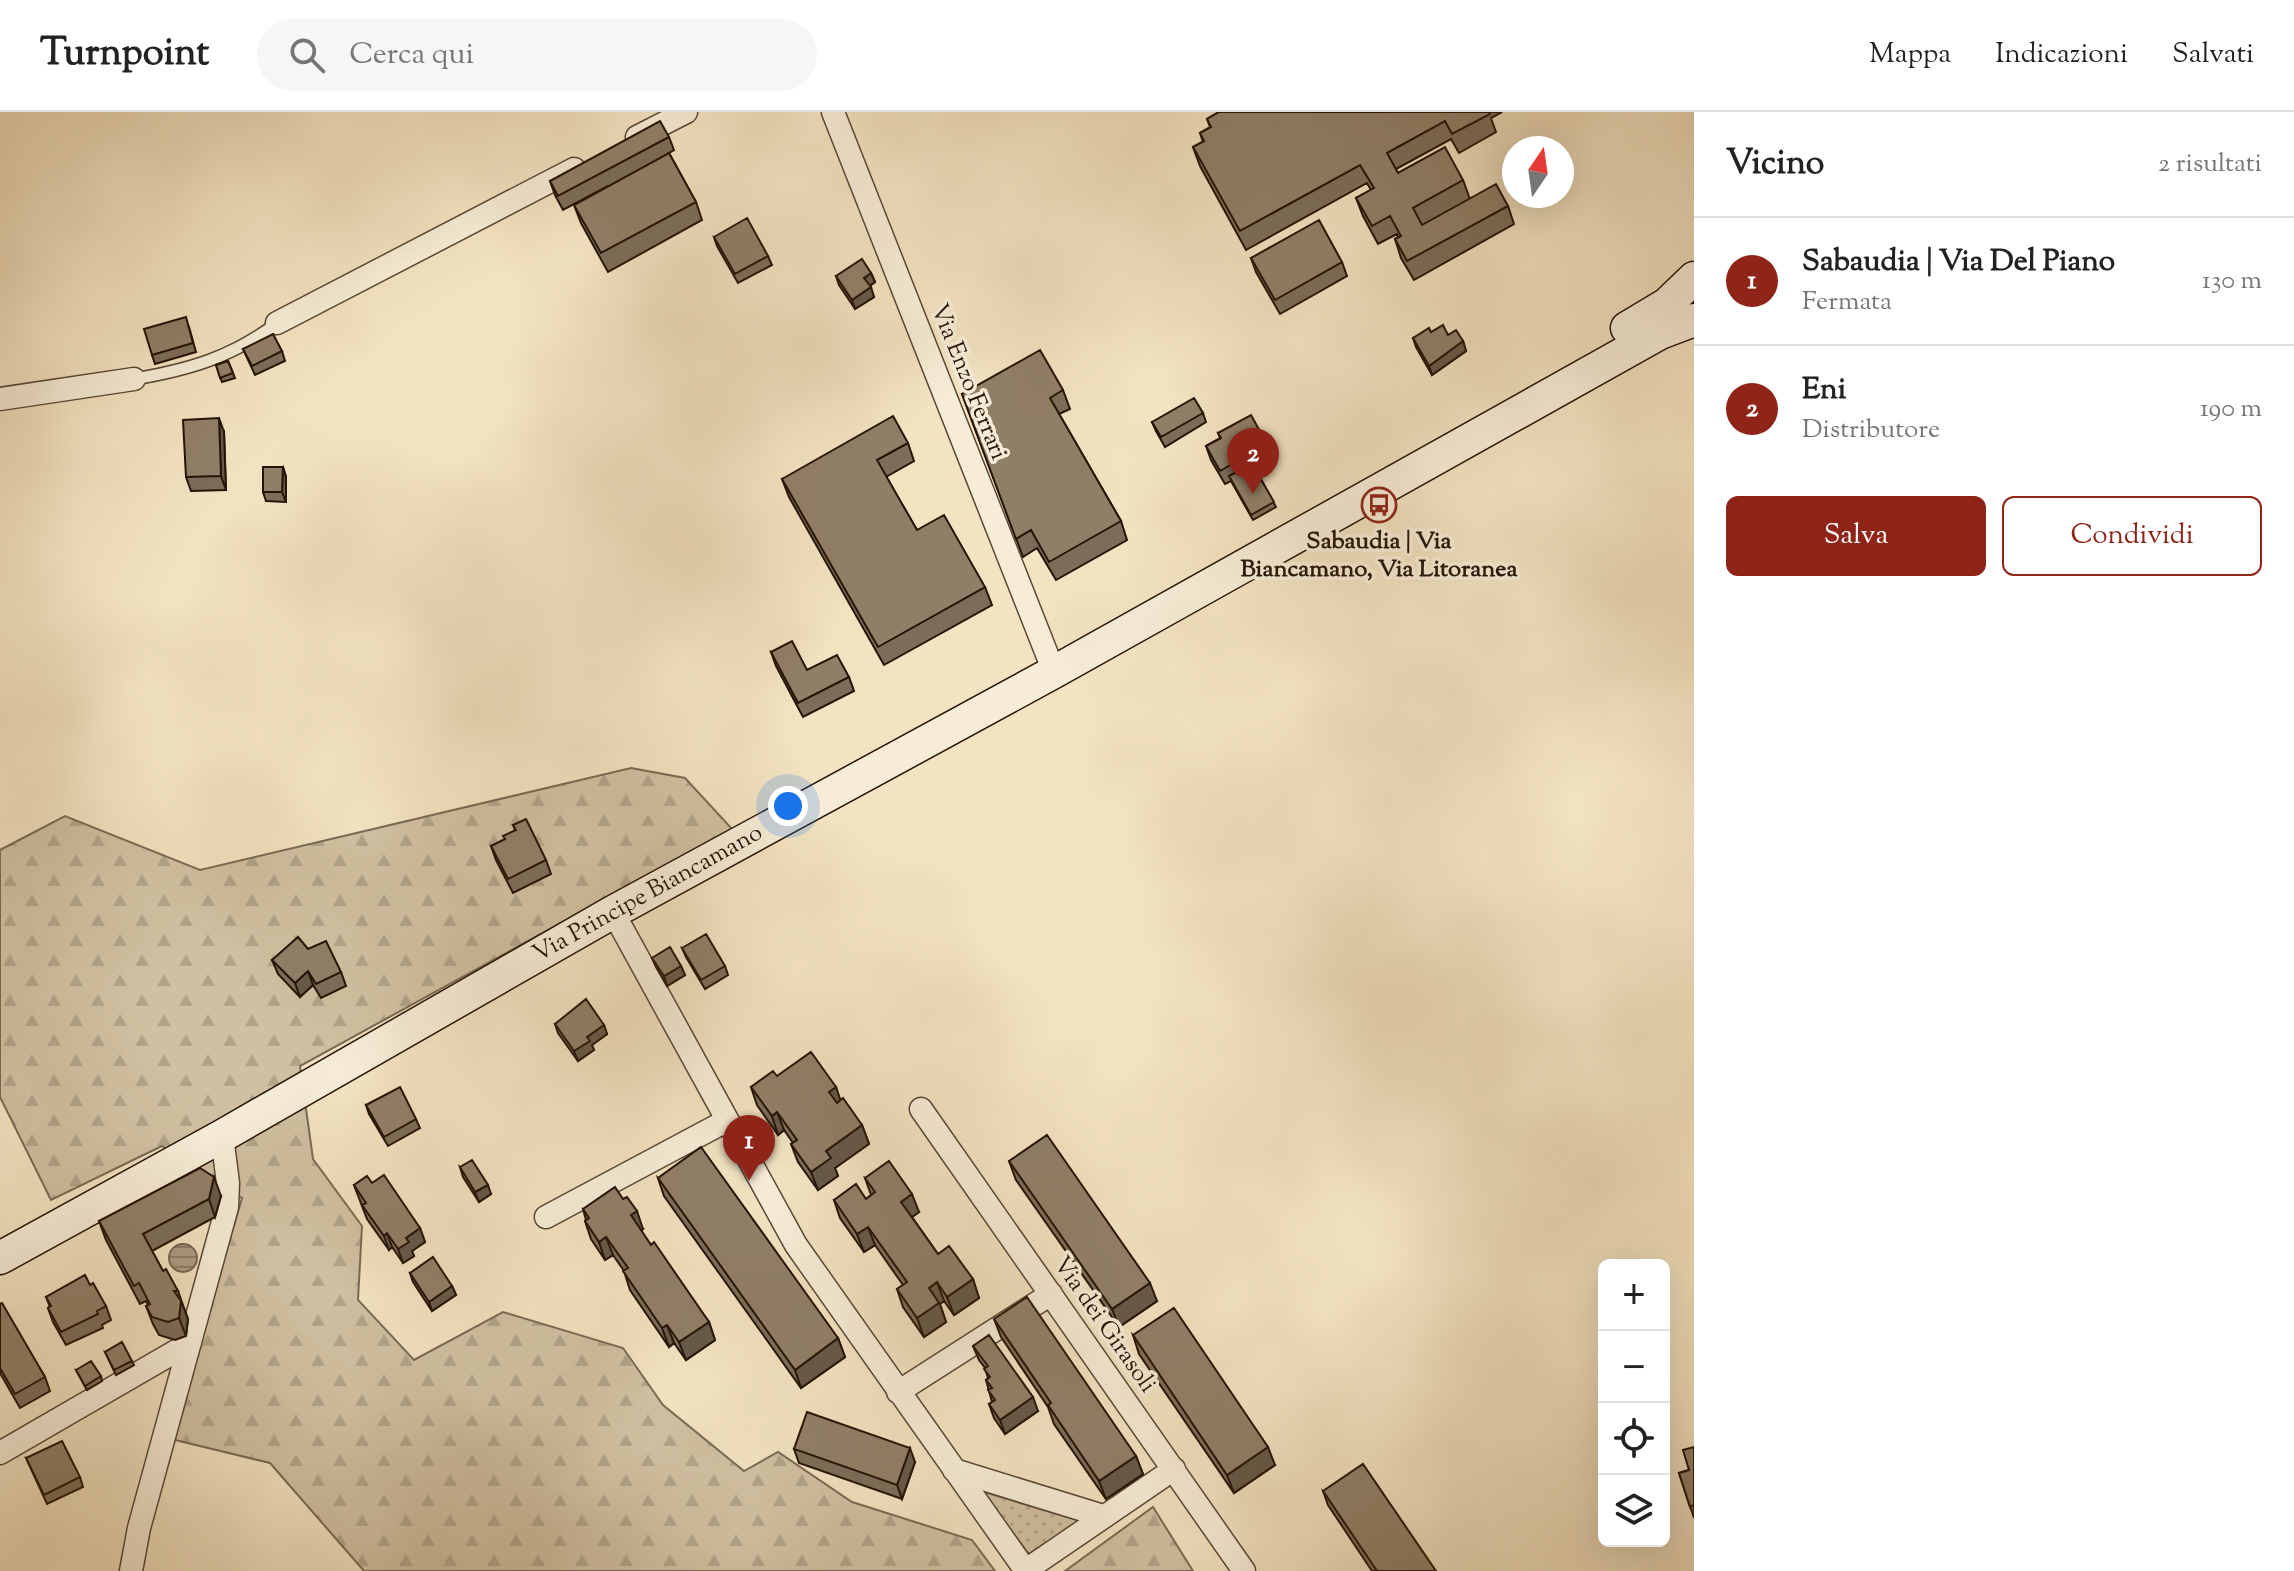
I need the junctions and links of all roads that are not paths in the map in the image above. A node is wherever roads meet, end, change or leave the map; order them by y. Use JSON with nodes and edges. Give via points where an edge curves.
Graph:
{"nodes":[{"id":1,"x":686,"y":112,"type":"edge"},
{"id":2,"x":833,"y":112,"type":"edge"},
{"id":3,"x":615,"y":148,"type":"edge"},
{"id":4,"x":587,"y":162,"type":"edge"},
{"id":5,"x":1694,"y":278,"type":"edge"},
{"id":6,"x":1694,"y":302,"type":"edge"},
{"id":7,"x":1694,"y":320,"type":"edge"},
{"id":8,"x":277,"y":323,"type":"joint"},
{"id":9,"x":1660,"y":333,"type":"junction"},
{"id":10,"x":134,"y":379,"type":"joint"},
{"id":11,"x":1549,"y":395,"type":"junction"},
{"id":12,"x":0,"y":399,"type":"edge"},
{"id":13,"x":1054,"y":672,"type":"junction"},
{"id":14,"x":613,"y":912,"type":"junction"},
{"id":15,"x":921,"y":1109,"type":"dead end"},
{"id":16,"x":726,"y":1121,"type":"junction"},
{"id":17,"x":222,"y":1136,"type":"junction"},
{"id":18,"x":546,"y":1217,"type":"dead end"},
{"id":19,"x":0,"y":1258,"type":"edge"},
{"id":20,"x":1051,"y":1294,"type":"junction"},
{"id":21,"x":190,"y":1343,"type":"junction"},
{"id":22,"x":151,"y":1368,"type":"junction"},
{"id":23,"x":898,"y":1392,"type":"junction"},
{"id":24,"x":175,"y":1399,"type":"junction"},
{"id":25,"x":0,"y":1453,"type":"edge"},
{"id":26,"x":1174,"y":1469,"type":"junction"},
{"id":27,"x":954,"y":1470,"type":"junction"},
{"id":28,"x":1103,"y":1516,"type":"junction"},
{"id":29,"x":131,"y":1571,"type":"edge"},
{"id":30,"x":1026,"y":1571,"type":"edge"},
{"id":31,"x":1244,"y":1571,"type":"edge"}],
"edges":[{"from":1,"to":3,"type":"street"},
{"from":2,"to":13,"type":"street","name":"Via Enzo Ferrari"},
{"from":4,"to":8,"type":"street"},
{"from":5,"to":11,"type":"street","name":"Via Principe Biancamano","via":[[1659,310],[1599,346]]},
{"from":6,"to":9,"type":"street","name":"Via Principe Biancamano"},
{"from":7,"to":9,"type":"street","name":"Via Principe Biancamano"},
{"from":8,"to":10,"type":"lane","via":[[220,358]]},
{"from":9,"to":11,"type":"street","name":"Via Principe Biancamano"},
{"from":10,"to":12,"type":"street"},
{"from":11,"to":13,"type":"street","name":"Via Principe Biancamano"},
{"from":13,"to":14,"type":"street","name":"Via Principe Biancamano"},
{"from":14,"to":16,"type":"street"},
{"from":14,"to":17,"type":"street","name":"Via Principe Biancamano"},
{"from":15,"to":20,"type":"street","name":"Via dei Girasoli"},
{"from":16,"to":18,"type":"street"},
{"from":16,"to":23,"type":"street","via":[[796,1245]]},
{"from":17,"to":19,"type":"street","name":"Via Principe Biancamano"},
{"from":17,"to":21,"type":"street","via":[[228,1199]]},
{"from":20,"to":23,"type":"street"},
{"from":20,"to":26,"type":"street","name":"Via dei Girasoli"},
{"from":21,"to":22,"type":"street"},
{"from":21,"to":24,"type":"street"},
{"from":22,"to":24,"type":"street"},
{"from":22,"to":25,"type":"street"},
{"from":23,"to":27,"type":"street"},
{"from":24,"to":29,"type":"street"},
{"from":26,"to":28,"type":"street"},
{"from":26,"to":31,"type":"street","name":"Via dei Girasoli"},
{"from":27,"to":28,"type":"street"},
{"from":27,"to":30,"type":"street"},
{"from":28,"to":30,"type":"street"}]}
